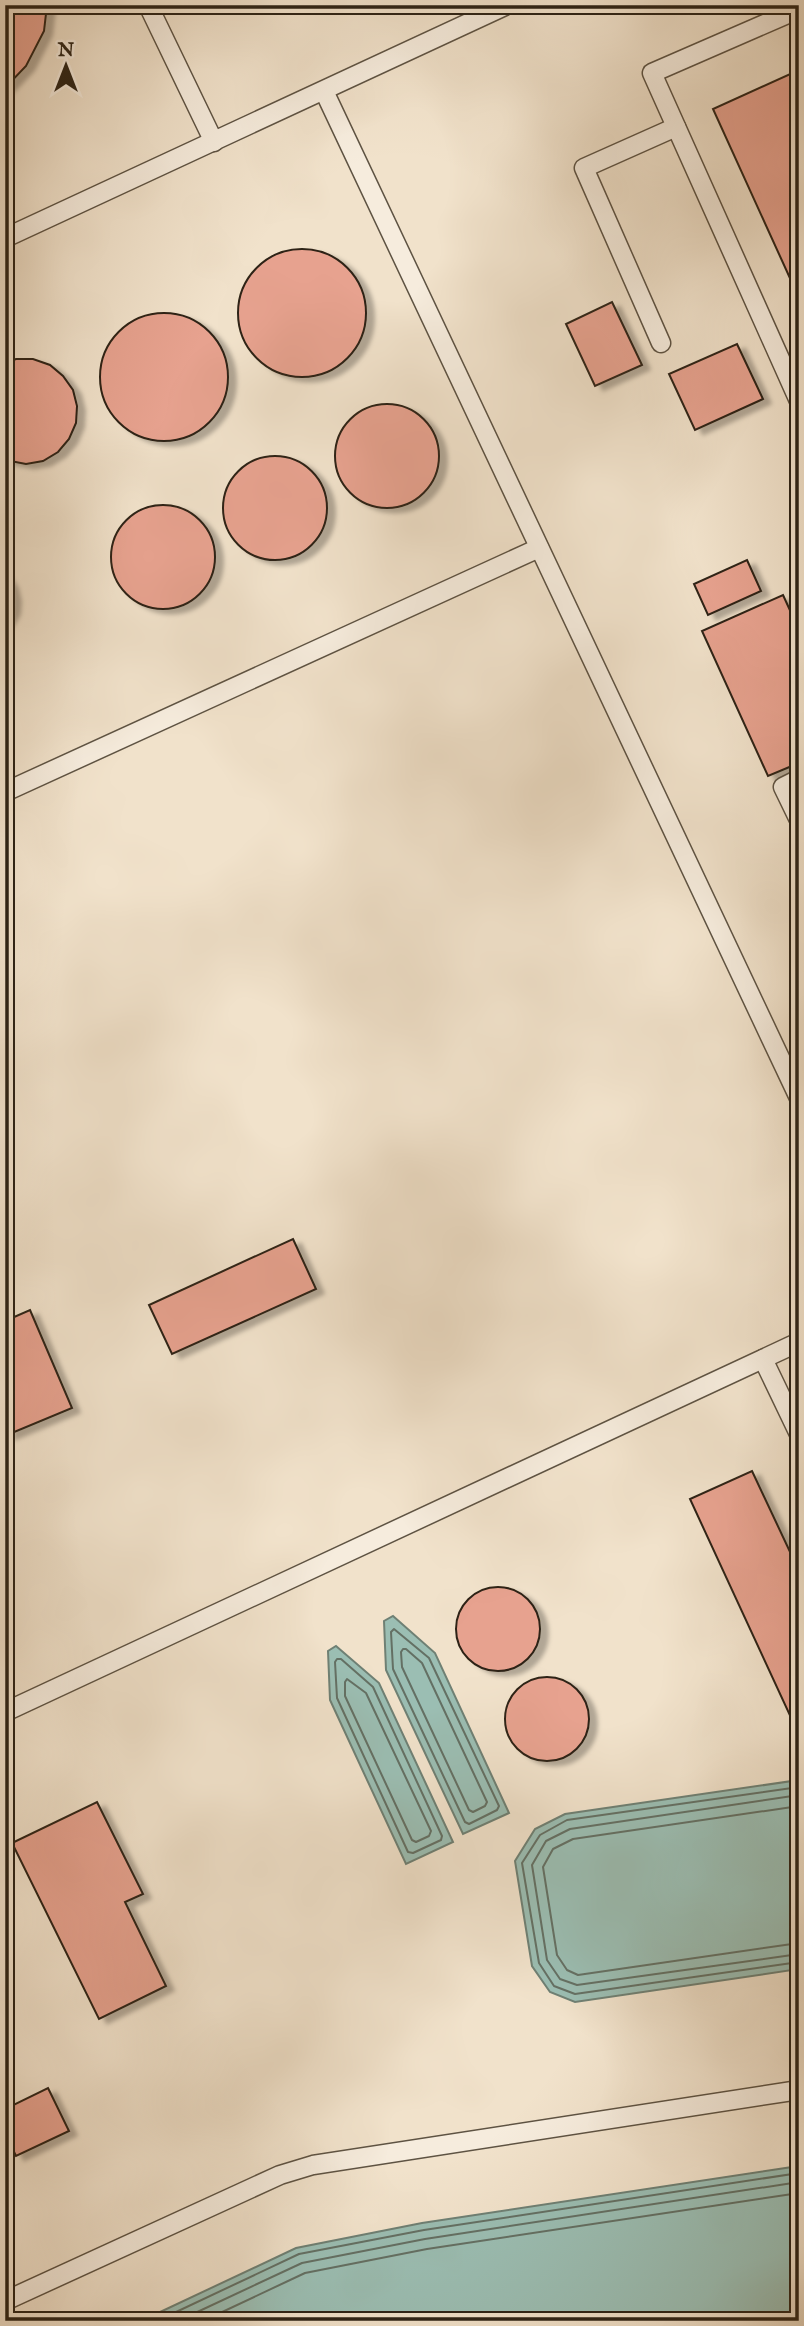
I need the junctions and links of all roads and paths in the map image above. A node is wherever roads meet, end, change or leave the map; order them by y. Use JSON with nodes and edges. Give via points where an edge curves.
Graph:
{"nodes":[{"id":1,"x":148,"y":5,"type":"edge"},
{"id":2,"x":507,"y":5,"type":"edge"},
{"id":3,"x":799,"y":9,"type":"edge"},
{"id":4,"x":324,"y":91,"type":"junction"},
{"id":5,"x":677,"y":127,"type":"junction"},
{"id":6,"x":214,"y":142,"type":"junction"},
{"id":7,"x":5,"y":238,"type":"edge"},
{"id":8,"x":661,"y":343,"type":"dead end"},
{"id":9,"x":799,"y":401,"type":"edge"},
{"id":10,"x":539,"y":548,"type":"junction"},
{"id":11,"x":799,"y":779,"type":"edge"},
{"id":12,"x":5,"y":792,"type":"edge"},
{"id":13,"x":799,"y":820,"type":"edge"},
{"id":14,"x":799,"y":1098,"type":"edge"},
{"id":15,"x":799,"y":1342,"type":"edge"},
{"id":16,"x":763,"y":1359,"type":"junction"},
{"id":17,"x":799,"y":1434,"type":"edge"},
{"id":18,"x":5,"y":1712,"type":"edge"},
{"id":19,"x":799,"y":2090,"type":"edge"},
{"id":20,"x":5,"y":2301,"type":"edge"}],
"edges":[{"from":1,"to":6,"type":"lane"},
{"from":2,"to":4,"type":"lane"},
{"from":3,"to":5,"type":"lane","via":[[652,73]]},
{"from":4,"to":6,"type":"lane"},
{"from":4,"to":10,"type":"lane"},
{"from":5,"to":8,"type":"lane","via":[[584,168]]},
{"from":5,"to":9,"type":"lane"},
{"from":6,"to":7,"type":"lane"},
{"from":10,"to":12,"type":"lane"},
{"from":10,"to":14,"type":"lane"},
{"from":11,"to":13,"type":"lane","via":[[783,787]]},
{"from":15,"to":16,"type":"lane"},
{"from":16,"to":17,"type":"lane"},
{"from":16,"to":18,"type":"lane"},
{"from":19,"to":20,"type":"lane","via":[[313,2165],[280,2175]]}]}
